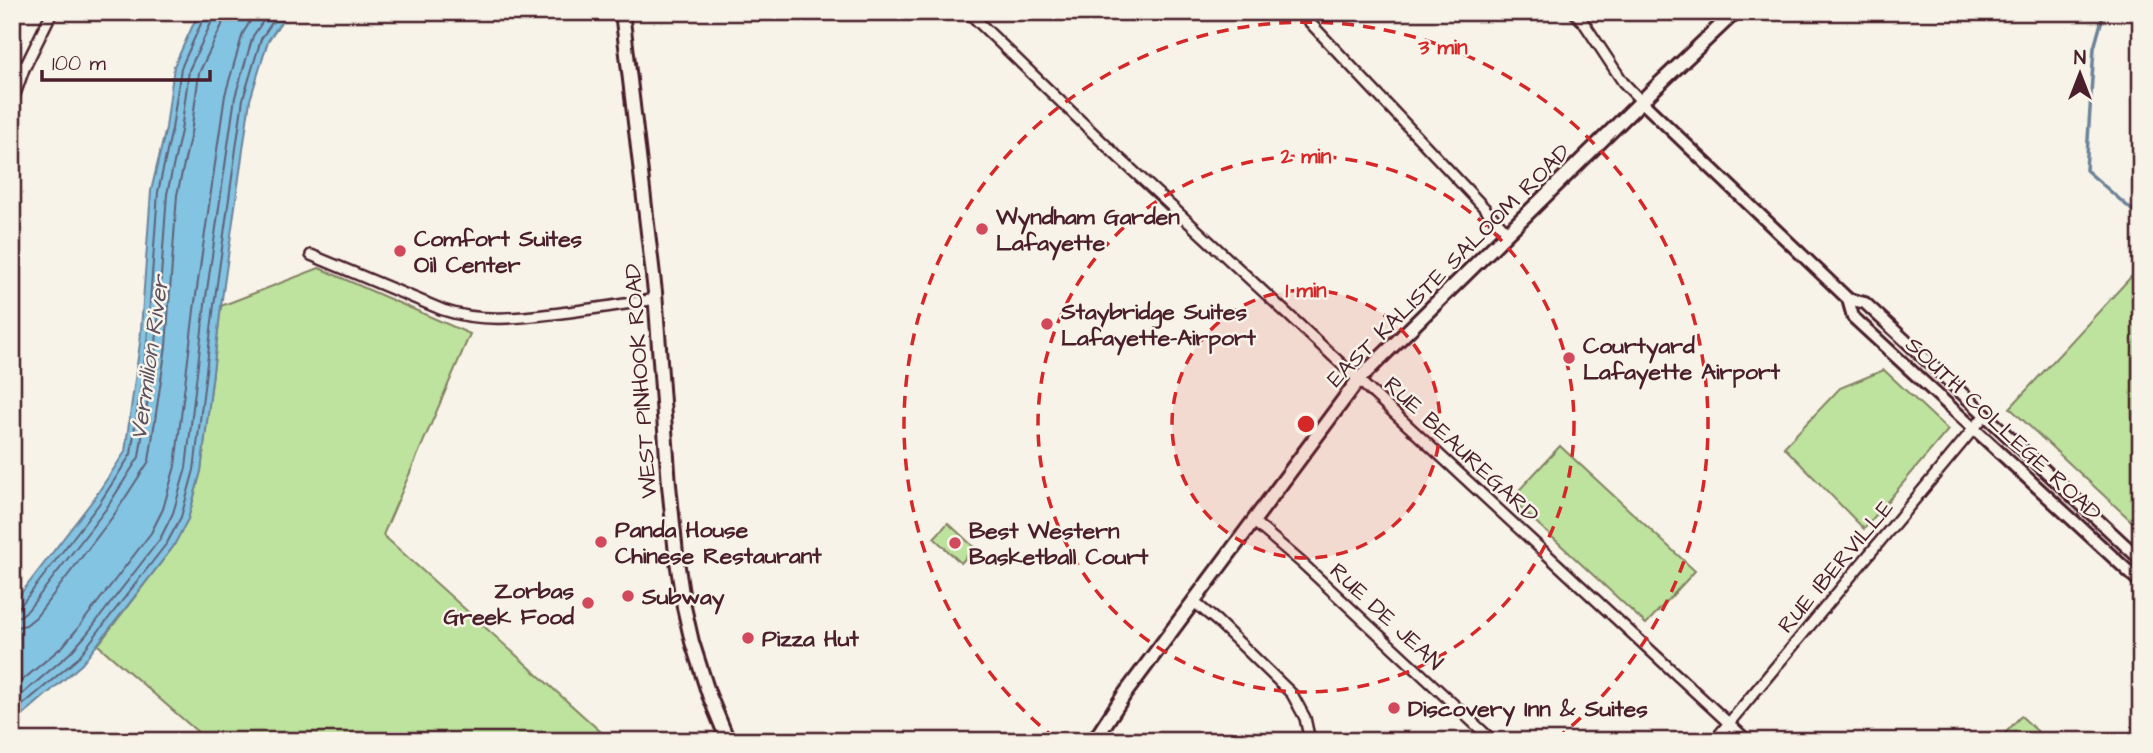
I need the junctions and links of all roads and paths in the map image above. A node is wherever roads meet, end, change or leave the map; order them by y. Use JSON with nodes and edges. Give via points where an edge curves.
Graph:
{"nodes":[{"id":1,"x":52,"y":12,"type":"edge"},
{"id":2,"x":622,"y":12,"type":"edge"},
{"id":3,"x":968,"y":12,"type":"edge"},
{"id":4,"x":1300,"y":12,"type":"edge"},
{"id":5,"x":1574,"y":12,"type":"edge"},
{"id":6,"x":1735,"y":12,"type":"edge"},
{"id":7,"x":12,"y":60,"type":"edge"},
{"id":8,"x":24,"y":69,"type":"junction"},
{"id":9,"x":1642,"y":102,"type":"junction"},
{"id":10,"x":12,"y":103,"type":"edge"},
{"id":11,"x":1507,"y":232,"type":"junction"},
{"id":12,"x":311,"y":255,"type":"dead end"},
{"id":13,"x":656,"y":299,"type":"junction"},
{"id":14,"x":1848,"y":299,"type":"junction"},
{"id":15,"x":1359,"y":380,"type":"junction"},
{"id":16,"x":1985,"y":415,"type":"junction"},
{"id":17,"x":1975,"y":430,"type":"junction"},
{"id":18,"x":1253,"y":521,"type":"junction"},
{"id":19,"x":2141,"y":560,"type":"edge"},
{"id":20,"x":2141,"y":583,"type":"edge"},
{"id":21,"x":1194,"y":602,"type":"junction"},
{"id":22,"x":1729,"y":723,"type":"junction"},
{"id":23,"x":727,"y":741,"type":"edge"},
{"id":24,"x":1094,"y":741,"type":"edge"},
{"id":25,"x":1310,"y":741,"type":"edge"},
{"id":26,"x":1493,"y":741,"type":"edge"},
{"id":27,"x":1714,"y":741,"type":"edge"},
{"id":28,"x":1748,"y":741,"type":"edge"}],
"edges":[{"from":1,"to":8,"type":"street"},
{"from":2,"to":13,"type":"main road","name":"WEST PINHOOK ROAD"},
{"from":3,"to":15,"type":"street","name":"RUE BEAUREGARD"},
{"from":4,"to":11,"type":"street"},
{"from":5,"to":9,"type":"street","name":"SOUTH COLLEGE ROAD"},
{"from":6,"to":9,"type":"main road","name":"EAST KALISTE SALOOM ROAD"},
{"from":7,"to":8,"type":"street"},
{"from":8,"to":10,"type":"street"},
{"from":9,"to":11,"type":"main road","name":"EAST KALISTE SALOOM ROAD"},
{"from":9,"to":14,"type":"street","name":"SOUTH COLLEGE ROAD"},
{"from":11,"to":15,"type":"main road","name":"EAST KALISTE SALOOM ROAD"},
{"from":12,"to":13,"type":"street","via":[[443,310],[477,318],[531,317]]},
{"from":13,"to":23,"type":"main road","name":"WEST PINHOOK ROAD","via":[[670,497],[684,607],[699,666]]},
{"from":14,"to":16,"type":"street","name":"SOUTH COLLEGE ROAD","via":[[1865,303]]},
{"from":14,"to":17,"type":"street","name":"SOUTH COLLEGE ROAD","via":[[1853,317]]},
{"from":15,"to":18,"type":"main road","name":"EAST KALISTE SALOOM ROAD"},
{"from":15,"to":22,"type":"street","name":"RUE BEAUREGARD"},
{"from":16,"to":17,"type":"street","name":"RUE IBERVILLE"},
{"from":16,"to":19,"type":"street","name":"SOUTH COLLEGE ROAD"},
{"from":17,"to":20,"type":"street","name":"SOUTH COLLEGE ROAD"},
{"from":17,"to":22,"type":"street","name":"RUE IBERVILLE"},
{"from":18,"to":21,"type":"main road","name":"EAST KALISTE SALOOM ROAD"},
{"from":18,"to":26,"type":"street","name":"RUE DE JEAN"},
{"from":21,"to":24,"type":"main road","name":"EAST KALISTE SALOOM ROAD"},
{"from":21,"to":25,"type":"street","via":[[1292,694],[1305,718]]},
{"from":22,"to":27,"type":"street","name":"RUE IBERVILLE"},
{"from":22,"to":28,"type":"street","name":"RUE BEAUREGARD"}]}
